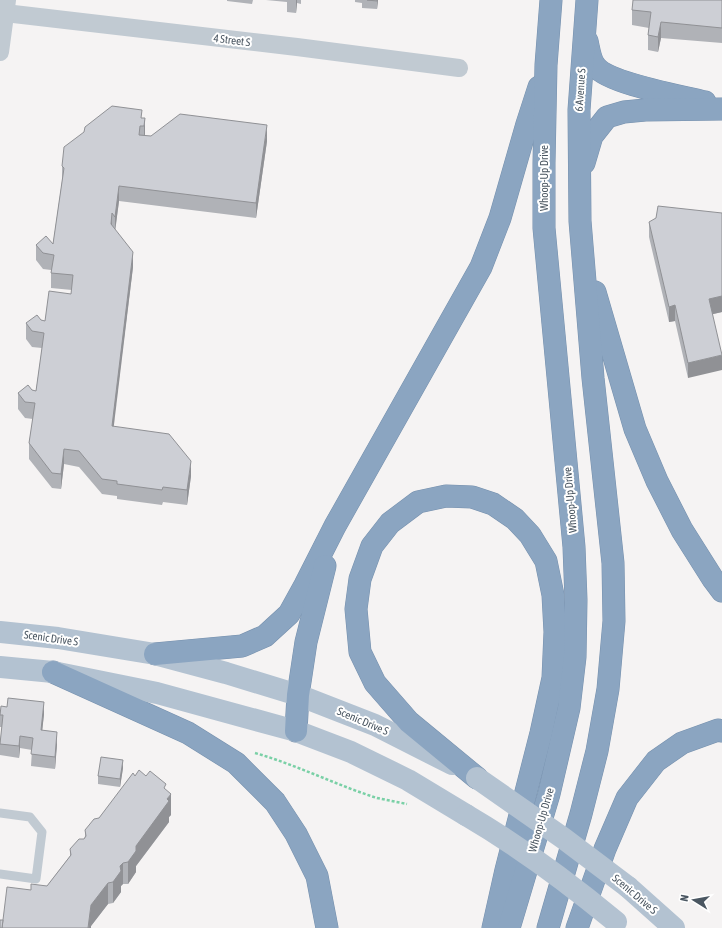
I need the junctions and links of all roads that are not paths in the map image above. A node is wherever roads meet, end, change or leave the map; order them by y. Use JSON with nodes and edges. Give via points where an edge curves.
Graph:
{"nodes":[{"id":1,"x":551,"y":0,"type":"edge"},
{"id":2,"x":587,"y":0,"type":"edge"},
{"id":3,"x":6,"y":6,"type":"edge"},
{"id":4,"x":584,"y":27,"type":"junction"},
{"id":5,"x":0,"y":52,"type":"edge"},
{"id":6,"x":546,"y":65,"type":"junction"},
{"id":7,"x":459,"y":68,"type":"dead end"},
{"id":8,"x":722,"y":105,"type":"edge"},
{"id":9,"x":722,"y":109,"type":"edge"},
{"id":10,"x":579,"y":179,"type":"junction"},
{"id":11,"x":581,"y":241,"type":"junction"},
{"id":12,"x":335,"y":526,"type":"junction"},
{"id":13,"x":722,"y":591,"type":"edge"},
{"id":14,"x":0,"y":632,"type":"edge"},
{"id":15,"x":155,"y":654,"type":"junction"},
{"id":16,"x":0,"y":667,"type":"edge"},
{"id":17,"x":53,"y":672,"type":"junction"},
{"id":18,"x":298,"y":695,"type":"junction"},
{"id":19,"x":296,"y":731,"type":"junction"},
{"id":20,"x":722,"y":731,"type":"edge"},
{"id":21,"x":477,"y":778,"type":"junction"},
{"id":22,"x":0,"y":813,"type":"edge"},
{"id":23,"x":0,"y":874,"type":"edge"},
{"id":24,"x":620,"y":925,"type":"edge"},
{"id":25,"x":327,"y":928,"type":"edge"},
{"id":26,"x":493,"y":928,"type":"edge"},
{"id":27,"x":509,"y":928,"type":"edge"},
{"id":28,"x":548,"y":928,"type":"edge"},
{"id":29,"x":578,"y":928,"type":"edge"},
{"id":30,"x":674,"y":928,"type":"edge"}],
"edges":[{"from":1,"to":6,"type":"highway"},
{"from":2,"to":4,"type":"highway","name":"6 Avenue S"},
{"from":3,"to":5,"type":"street"},
{"from":3,"to":7,"type":"street","name":"4 Street S"},
{"from":4,"to":8,"type":"highway","via":[[590,54],[596,67],[607,76]]},
{"from":4,"to":10,"type":"highway","name":"6 Avenue S","via":[[579,110]]},
{"from":6,"to":12,"type":"highway","via":[[500,218],[481,266]]},
{"from":6,"to":27,"type":"highway","name":"Whoop-Up Drive","via":[[544,228],[574,547],[575,657],[569,708],[549,794]]},
{"from":9,"to":10,"type":"highway","via":[[638,110],[607,118],[592,136]]},
{"from":10,"to":11,"type":"highway"},
{"from":11,"to":13,"type":"highway","via":[[635,429],[682,530]]},
{"from":11,"to":28,"type":"highway","via":[[613,563],[614,621],[608,689],[597,751]]},
{"from":12,"to":15,"type":"highway","via":[[289,614],[265,636],[242,646]]},
{"from":12,"to":18,"type":"highway","via":[[306,642]]},
{"from":14,"to":15,"type":"main road","name":"Scenic Drive S","via":[[58,638]]},
{"from":15,"to":18,"type":"main road","name":"Scenic Drive S"},
{"from":16,"to":17,"type":"main road"},
{"from":17,"to":19,"type":"main road","via":[[157,693]]},
{"from":17,"to":25,"type":"highway","via":[[188,733],[236,763],[275,802],[296,834],[317,876]]},
{"from":18,"to":19,"type":"highway"},
{"from":18,"to":21,"type":"main road","name":"Scenic Drive S","via":[[376,725]]},
{"from":19,"to":24,"type":"main road","bridge":true,"via":[[351,752],[408,780],[501,836],[577,890]]},
{"from":20,"to":29,"type":"highway","via":[[718,730],[682,743],[656,761],[627,798],[605,848]]},
{"from":21,"to":26,"type":"highway","via":[[409,722],[375,683],[360,652],[356,609],[360,579],[372,546],[390,523],[418,502],[446,496],[479,499],[493,504],[515,519],[530,535],[546,561],[553,595],[553,678]]},
{"from":21,"to":30,"type":"main road","name":"Scenic Drive S","bridge":true,"via":[[628,887]]},
{"from":22,"to":23,"type":"lane","via":[[30,817],[42,832],[36,879]]}]}
